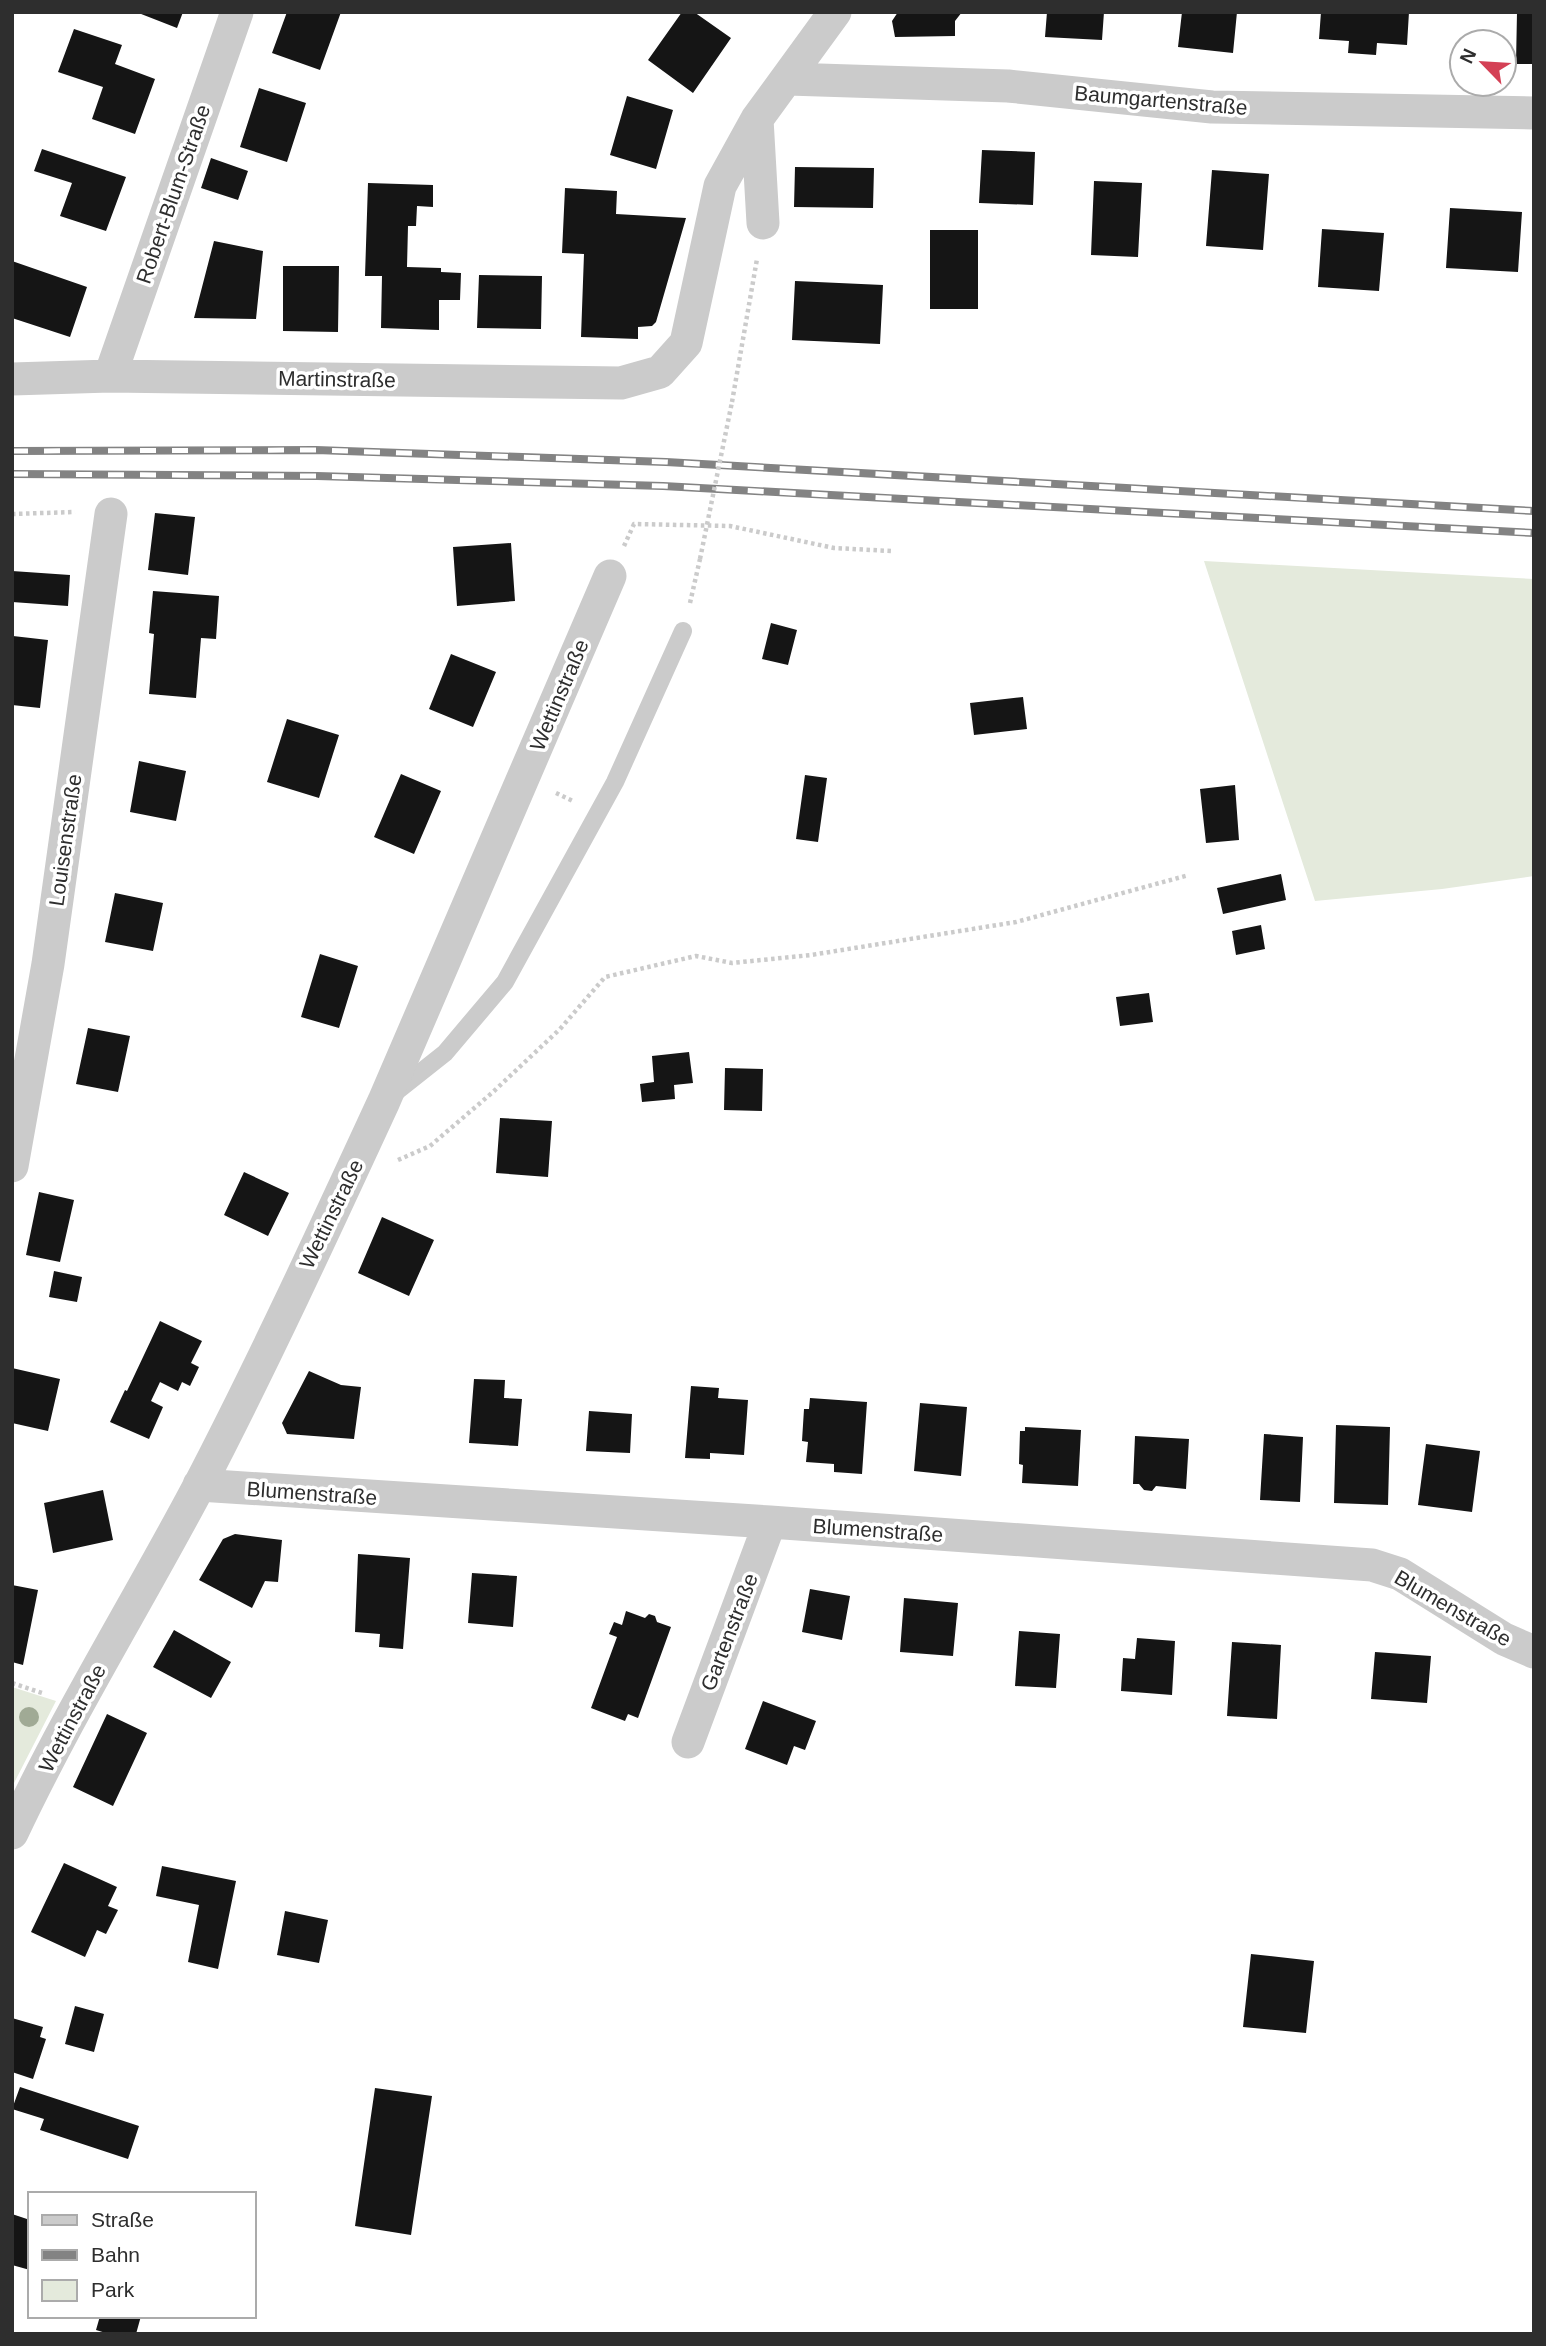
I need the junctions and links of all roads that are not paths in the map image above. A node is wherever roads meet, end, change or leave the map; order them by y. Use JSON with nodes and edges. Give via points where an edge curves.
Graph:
{"nodes":[{"id":1,"x":237,"y":12,"type":"edge"},
{"id":2,"x":835,"y":12,"type":"edge"},
{"id":3,"x":789,"y":79,"type":"junction"},
{"id":4,"x":1534,"y":113,"type":"edge"},
{"id":5,"x":757,"y":119,"type":"junction"},
{"id":6,"x":763,"y":223,"type":"road end"},
{"id":7,"x":110,"y":376,"type":"junction"},
{"id":8,"x":12,"y":379,"type":"edge"},
{"id":9,"x":111,"y":513,"type":"road end"},
{"id":10,"x":610,"y":576,"type":"road end"},
{"id":11,"x":683,"y":631,"type":"road end"},
{"id":12,"x":384,"y":1101,"type":"junction"},
{"id":13,"x":12,"y":1166,"type":"edge"},
{"id":14,"x":199,"y":1485,"type":"junction"},
{"id":15,"x":770,"y":1522,"type":"junction"},
{"id":16,"x":1534,"y":1652,"type":"edge"},
{"id":17,"x":688,"y":1742,"type":"dead end"},
{"id":18,"x":12,"y":1833,"type":"edge"}],
"edges":[{"from":1,"to":7,"type":"street","name":"Robert-Blum-Straße"},
{"from":2,"to":3,"type":"street"},
{"from":3,"to":4,"type":"street","name":"Baumgartenstraße","via":[[1008,86],[1212,107]]},
{"from":3,"to":5,"type":"street"},
{"from":5,"to":6,"type":"street"},
{"from":5,"to":7,"type":"street","name":"Martinstraße","via":[[720,186],[686,343],[660,372],[621,383]]},
{"from":7,"to":8,"type":"street","name":"Martinstraße"},
{"from":9,"to":13,"type":"street","name":"Louisenstraße","via":[[48,964]]},
{"from":10,"to":12,"type":"street","name":"Wettinstraße"},
{"from":11,"to":12,"type":"lane","via":[[615,782],[505,982],[445,1053]]},
{"from":12,"to":14,"type":"street","name":"Wettinstraße"},
{"from":14,"to":15,"type":"street","name":"Blumenstraße"},
{"from":14,"to":18,"type":"street","name":"Wettinstraße"},
{"from":15,"to":16,"type":"street","name":"Blumenstraße","via":[[1372,1564],[1400,1574],[1504,1639]]},
{"from":15,"to":17,"type":"street","name":"Gartenstraße"}]}
